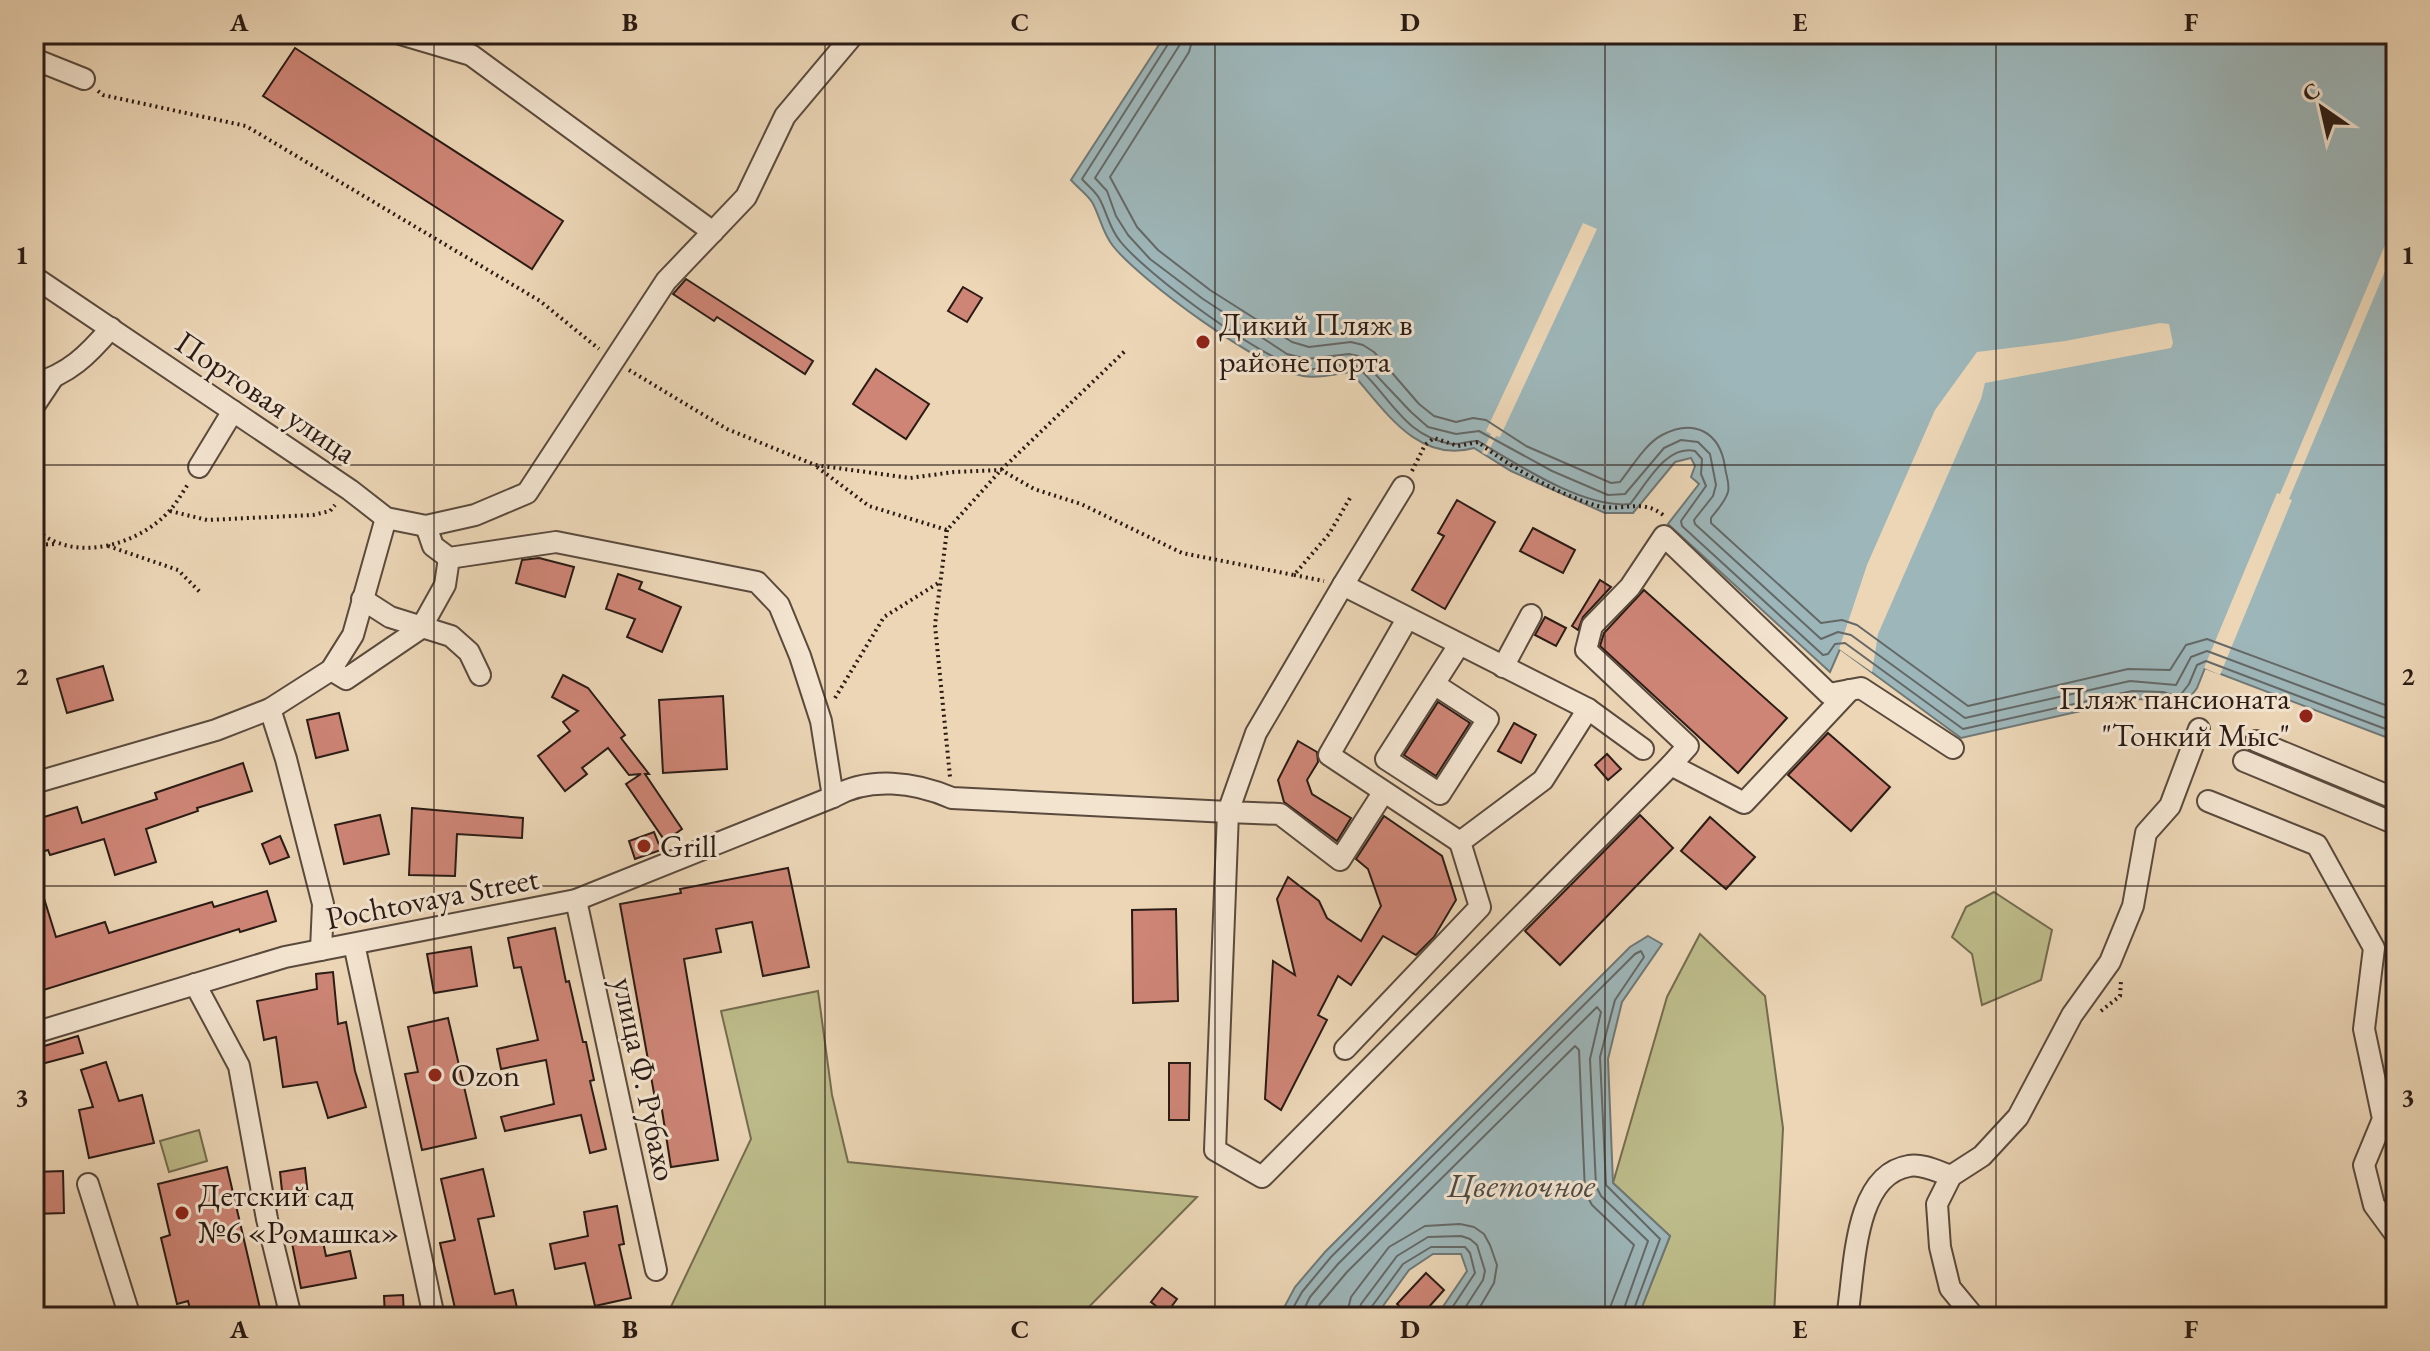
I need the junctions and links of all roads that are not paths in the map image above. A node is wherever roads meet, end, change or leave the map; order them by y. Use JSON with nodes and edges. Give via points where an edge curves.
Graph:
{"nodes":[{"id":1,"x":400,"y":34,"type":"edge"},
{"id":2,"x":854,"y":34,"type":"edge"},
{"id":3,"x":34,"y":59,"type":"edge"},
{"id":4,"x":84,"y":79,"type":"road end"},
{"id":5,"x":713,"y":232,"type":"junction"},
{"id":6,"x":34,"y":277,"type":"edge"},
{"id":7,"x":111,"y":328,"type":"junction"},
{"id":8,"x":43,"y":382,"type":"edge"},
{"id":9,"x":34,"y":406,"type":"edge"},
{"id":10,"x":233,"y":411,"type":"junction"},
{"id":11,"x":199,"y":467,"type":"road end"},
{"id":12,"x":1403,"y":487,"type":"road end"},
{"id":13,"x":386,"y":518,"type":"junction"},
{"id":14,"x":426,"y":526,"type":"junction"},
{"id":15,"x":449,"y":558,"type":"junction"},
{"id":16,"x":1343,"y":585,"type":"junction"},
{"id":17,"x":362,"y":599,"type":"junction"},
{"id":18,"x":1531,"y":615,"type":"dead end"},
{"id":19,"x":1407,"y":619,"type":"junction"},
{"id":20,"x":421,"y":628,"type":"junction"},
{"id":21,"x":1459,"y":645,"type":"junction"},
{"id":22,"x":1503,"y":667,"type":"junction"},
{"id":23,"x":331,"y":670,"type":"junction"},
{"id":24,"x":480,"y":675,"type":"dead end"},
{"id":25,"x":1434,"y":684,"type":"junction"},
{"id":26,"x":1850,"y":690,"type":"junction"},
{"id":27,"x":270,"y":709,"type":"junction"},
{"id":28,"x":1588,"y":709,"type":"junction"},
{"id":29,"x":2199,"y":729,"type":"dead end"},
{"id":30,"x":2256,"y":741,"type":"dead end"},
{"id":31,"x":1953,"y":748,"type":"dead end"},
{"id":32,"x":1643,"y":749,"type":"dead end"},
{"id":33,"x":2244,"y":761,"type":"dead end"},
{"id":34,"x":1671,"y":765,"type":"junction"},
{"id":35,"x":34,"y":783,"type":"edge"},
{"id":36,"x":1383,"y":793,"type":"junction"},
{"id":37,"x":833,"y":797,"type":"junction"},
{"id":38,"x":2396,"y":799,"type":"edge"},
{"id":39,"x":2208,"y":801,"type":"dead end"},
{"id":40,"x":1228,"y":812,"type":"junction"},
{"id":41,"x":2396,"y":824,"type":"edge"},
{"id":42,"x":1460,"y":842,"type":"junction"},
{"id":43,"x":576,"y":900,"type":"junction"},
{"id":44,"x":354,"y":944,"type":"junction"},
{"id":45,"x":321,"y":950,"type":"junction"},
{"id":46,"x":195,"y":984,"type":"junction"},
{"id":47,"x":34,"y":1033,"type":"edge"},
{"id":48,"x":1345,"y":1049,"type":"dead end"},
{"id":49,"x":1951,"y":1176,"type":"junction"},
{"id":50,"x":88,"y":1184,"type":"dead end"},
{"id":51,"x":2396,"y":1235,"type":"edge"},
{"id":52,"x":656,"y":1270,"type":"dead end"},
{"id":53,"x":130,"y":1317,"type":"edge"},
{"id":54,"x":291,"y":1317,"type":"edge"},
{"id":55,"x":434,"y":1317,"type":"edge"},
{"id":56,"x":1847,"y":1317,"type":"edge"},
{"id":57,"x":1974,"y":1317,"type":"edge"}],
"edges":[{"from":1,"to":5,"type":"street","via":[[471,55]]},
{"from":2,"to":5,"type":"street","via":[[785,116],[746,197]]},
{"from":3,"to":4,"type":"street"},
{"from":5,"to":14,"type":"street","name":"Портовая улица","via":[[666,281],[527,493],[475,515]]},
{"from":6,"to":7,"type":"street","name":"Портовая улица"},
{"from":7,"to":8,"type":"street","via":[[87,357]]},
{"from":7,"to":10,"type":"street","name":"Портовая улица"},
{"from":8,"to":9,"type":"street"},
{"from":10,"to":11,"type":"street"},
{"from":10,"to":13,"type":"street","name":"Портовая улица"},
{"from":12,"to":16,"type":"street"},
{"from":13,"to":14,"type":"street","name":"Портовая улица"},
{"from":13,"to":17,"type":"street"},
{"from":14,"to":15,"type":"street","via":[[433,546]]},
{"from":15,"to":20,"type":"street","via":[[445,585]]},
{"from":15,"to":37,"type":"street","via":[[556,542],[757,582],[779,605],[800,656],[821,721]]},
{"from":16,"to":19,"type":"street"},
{"from":16,"to":40,"type":"street","via":[[1256,733]]},
{"from":17,"to":20,"type":"street"},
{"from":17,"to":23,"type":"street","via":[[353,635]]},
{"from":18,"to":22,"type":"street"},
{"from":19,"to":21,"type":"street"},
{"from":19,"to":36,"type":"street","via":[[1329,755]]},
{"from":20,"to":23,"type":"street","via":[[346,679]]},
{"from":20,"to":24,"type":"street","via":[[451,636],[469,652]]},
{"from":21,"to":22,"type":"street"},
{"from":21,"to":25,"type":"street"},
{"from":22,"to":28,"type":"street"},
{"from":23,"to":27,"type":"street"},
{"from":25,"to":25,"type":"street","via":[[1386,759],[1440,794],[1488,719]]},
{"from":26,"to":31,"type":"street","via":[[1861,688]]},
{"from":26,"to":34,"type":"street","via":[[1744,803]]},
{"from":26,"to":34,"type":"street","via":[[1829,694],[1664,536],[1630,587],[1592,626],[1586,650],[1688,746]]},
{"from":27,"to":35,"type":"street"},
{"from":27,"to":45,"type":"street","via":[[323,904]]},
{"from":28,"to":32,"type":"street"},
{"from":28,"to":42,"type":"street","via":[[1543,780]]},
{"from":29,"to":49,"type":"street","via":[[2170,806],[2146,833],[2133,906],[2110,962],[2072,1015],[2018,1117],[1982,1156]]},
{"from":30,"to":38,"type":"street"},
{"from":33,"to":41,"type":"street"},
{"from":34,"to":40,"type":"street","via":[[1262,1177],[1215,1150]]},
{"from":36,"to":40,"type":"street","name":"Pochtovaya Street","via":[[1340,860],[1280,814]]},
{"from":36,"to":42,"type":"street"},
{"from":37,"to":40,"type":"street","name":"Pochtovaya Street","via":[[872,784],[924,786],[952,798]]},
{"from":37,"to":43,"type":"street","name":"Pochtovaya Street"},
{"from":39,"to":51,"type":"street","via":[[2317,845],[2374,948],[2364,1029],[2383,1119],[2364,1165],[2374,1205]]},
{"from":42,"to":48,"type":"street","via":[[1480,907]]},
{"from":43,"to":44,"type":"street","name":"Pochtovaya Street"},
{"from":43,"to":52,"type":"street","name":"улица Ф. Рубахо"},
{"from":44,"to":45,"type":"street","name":"Pochtovaya Street"},
{"from":44,"to":55,"type":"street"},
{"from":45,"to":46,"type":"street","name":"Pochtovaya Street"},
{"from":46,"to":47,"type":"street","name":"Pochtovaya Street"},
{"from":46,"to":54,"type":"street","via":[[239,1066]]},
{"from":49,"to":56,"type":"street","via":[[1910,1165],[1892,1172],[1871,1194],[1859,1221]]},
{"from":49,"to":57,"type":"street","via":[[1937,1204],[1940,1247],[1950,1288]]},
{"from":50,"to":53,"type":"street"}]}
